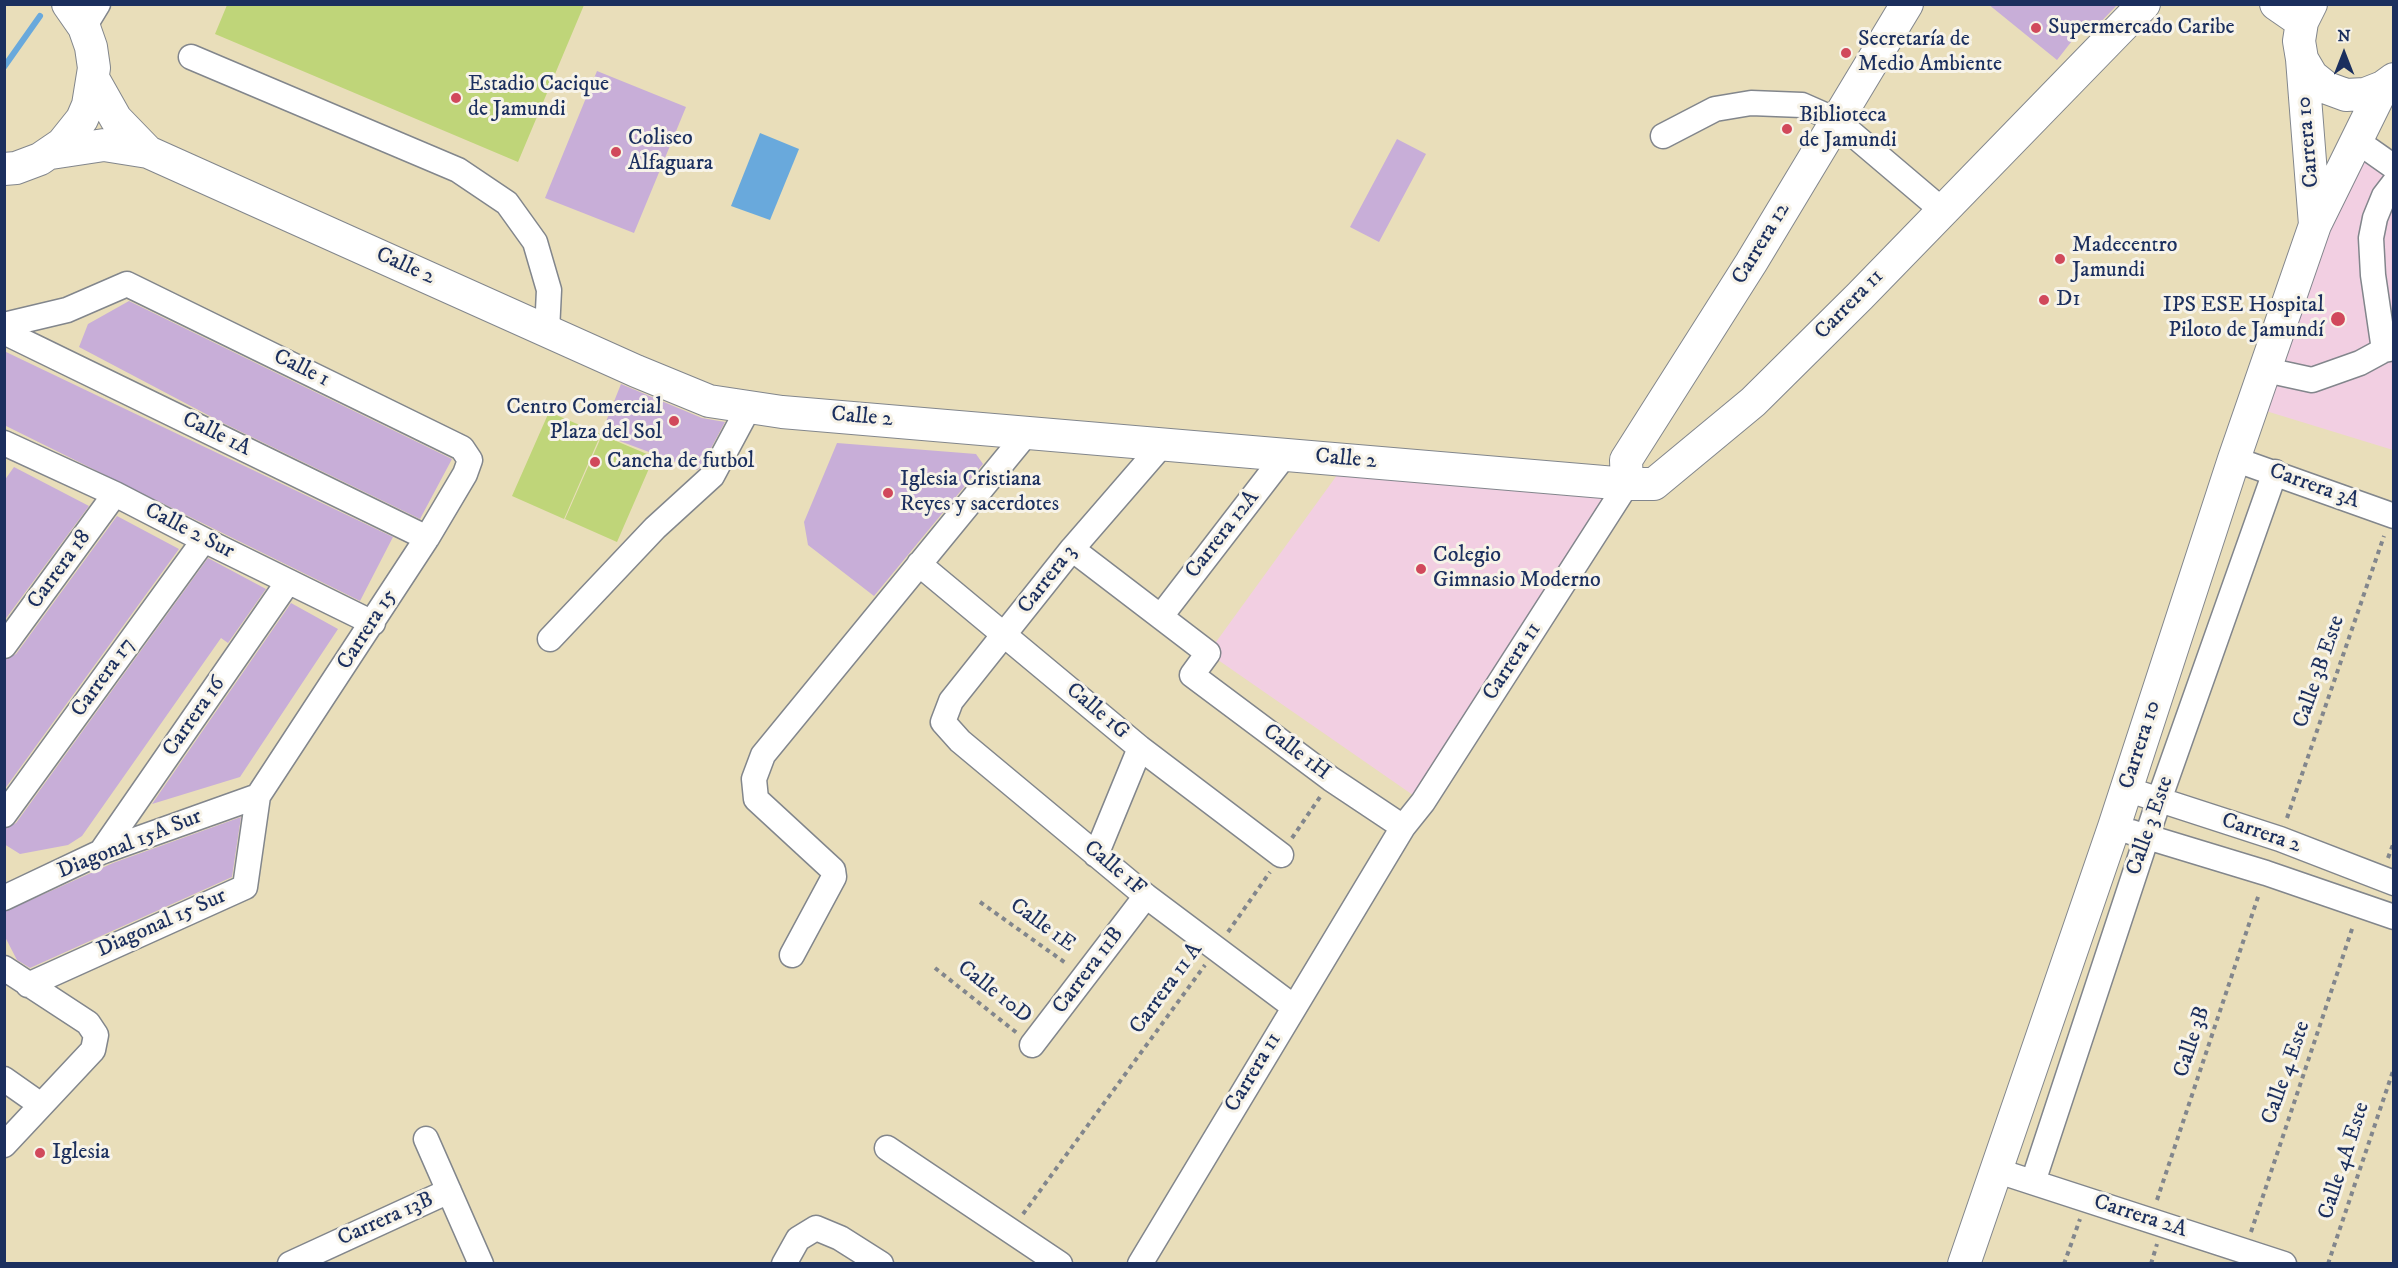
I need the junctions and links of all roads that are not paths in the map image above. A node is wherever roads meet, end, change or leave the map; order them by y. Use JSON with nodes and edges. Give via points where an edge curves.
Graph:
{"nodes":[{"id":1,"x":1907,"y":4,"type":"edge"},
{"id":2,"x":2144,"y":4,"type":"edge"},
{"id":3,"x":2276,"y":4,"type":"edge"},
{"id":4,"x":2308,"y":9,"type":"edge"},
{"id":5,"x":83,"y":12,"type":"edge"},
{"id":6,"x":191,"y":57,"type":"dead end"},
{"id":7,"x":2302,"y":59,"type":"junction"},
{"id":8,"x":93,"y":80,"type":"junction"},
{"id":9,"x":2388,"y":83,"type":"edge"},
{"id":10,"x":1836,"y":120,"type":"junction"},
{"id":11,"x":1663,"y":136,"type":"dead end"},
{"id":12,"x":2357,"y":141,"type":"junction"},
{"id":13,"x":148,"y":152,"type":"junction"},
{"id":14,"x":51,"y":153,"type":"junction"},
{"id":15,"x":2394,"y":167,"type":"edge"},
{"id":16,"x":4,"y":169,"type":"edge"},
{"id":17,"x":2394,"y":183,"type":"edge"},
{"id":18,"x":1942,"y":210,"type":"junction"},
{"id":19,"x":2315,"y":225,"type":"junction"},
{"id":20,"x":4,"y":325,"type":"edge"},
{"id":21,"x":547,"y":331,"type":"junction"},
{"id":22,"x":4,"y":332,"type":"edge"},
{"id":23,"x":2389,"y":349,"type":"edge"},
{"id":24,"x":2266,"y":370,"type":"junction"},
{"id":25,"x":749,"y":407,"type":"junction"},
{"id":26,"x":1027,"y":432,"type":"junction"},
{"id":27,"x":1163,"y":444,"type":"junction"},
{"id":28,"x":8,"y":452,"type":"edge"},
{"id":29,"x":1286,"y":455,"type":"junction"},
{"id":30,"x":2234,"y":459,"type":"junction"},
{"id":31,"x":470,"y":460,"type":"joint"},
{"id":32,"x":2275,"y":472,"type":"junction"},
{"id":33,"x":1627,"y":484,"type":"junction"},
{"id":34,"x":115,"y":494,"type":"junction"},
{"id":35,"x":2392,"y":516,"type":"edge"},
{"id":36,"x":427,"y":538,"type":"junction"},
{"id":37,"x":204,"y":540,"type":"junction"},
{"id":38,"x":1072,"y":549,"type":"junction"},
{"id":39,"x":919,"y":564,"type":"junction"},
{"id":40,"x":288,"y":582,"type":"junction"},
{"id":41,"x":1161,"y":616,"type":"junction"},
{"id":42,"x":373,"y":623,"type":"junction"},
{"id":43,"x":1005,"y":635,"type":"junction"},
{"id":44,"x":550,"y":639,"type":"dead end"},
{"id":45,"x":4,"y":646,"type":"edge"},
{"id":46,"x":943,"y":722,"type":"joint"},
{"id":47,"x":1140,"y":748,"type":"junction"},
{"id":48,"x":2126,"y":789,"type":"junction"},
{"id":49,"x":258,"y":796,"type":"junction"},
{"id":50,"x":2159,"y":800,"type":"junction"},
{"id":51,"x":4,"y":815,"type":"edge"},
{"id":52,"x":2114,"y":826,"type":"junction"},
{"id":53,"x":1404,"y":827,"type":"junction"},
{"id":54,"x":2146,"y":837,"type":"junction"},
{"id":55,"x":101,"y":852,"type":"junction"},
{"id":56,"x":1096,"y":855,"type":"junction"},
{"id":57,"x":1281,"y":855,"type":"road end"},
{"id":58,"x":2394,"y":883,"type":"edge"},
{"id":59,"x":1146,"y":896,"type":"junction"},
{"id":60,"x":4,"y":898,"type":"edge"},
{"id":61,"x":2394,"y":917,"type":"edge"},
{"id":62,"x":792,"y":955,"type":"dead end"},
{"id":63,"x":4,"y":968,"type":"edge"},
{"id":64,"x":28,"y":985,"type":"junction"},
{"id":65,"x":1294,"y":1007,"type":"junction"},
{"id":66,"x":1032,"y":1045,"type":"road end"},
{"id":67,"x":4,"y":1079,"type":"edge"},
{"id":68,"x":41,"y":1105,"type":"junction"},
{"id":69,"x":426,"y":1139,"type":"dead end"},
{"id":70,"x":4,"y":1145,"type":"edge"},
{"id":71,"x":887,"y":1148,"type":"dead end"},
{"id":72,"x":1995,"y":1170,"type":"junction"},
{"id":73,"x":2033,"y":1182,"type":"junction"},
{"id":74,"x":449,"y":1191,"type":"junction"},
{"id":75,"x":290,"y":1263,"type":"edge"},
{"id":76,"x":482,"y":1263,"type":"edge"},
{"id":77,"x":784,"y":1263,"type":"edge"},
{"id":78,"x":881,"y":1263,"type":"edge"},
{"id":79,"x":1060,"y":1263,"type":"edge"},
{"id":80,"x":1140,"y":1263,"type":"edge"},
{"id":81,"x":1964,"y":1263,"type":"edge"},
{"id":82,"x":2284,"y":1263,"type":"edge"}],
"edges":[{"from":1,"to":10,"type":"main road","name":"Carrera 12"},
{"from":2,"to":18,"type":"main road","name":"Carrera 11"},
{"from":3,"to":4,"type":"main road"},
{"from":4,"to":7,"type":"main road","name":"Carrera 10","via":[[2299,40]]},
{"from":5,"to":8,"type":"main road"},
{"from":6,"to":21,"type":"street","via":[[458,170],[507,203],[535,242],[549,290]]},
{"from":7,"to":9,"type":"main road","via":[[2319,82],[2346,95],[2365,94]]},
{"from":7,"to":19,"type":"main road","name":"Carrera 10"},
{"from":8,"to":13,"type":"main road","name":"Calle 2","via":[[117,119]]},
{"from":8,"to":14,"type":"main road","via":[[82,119]]},
{"from":9,"to":12,"type":"main road","name":"Carrera 10"},
{"from":10,"to":11,"type":"street","via":[[1802,105],[1751,103],[1715,110]]},
{"from":10,"to":18,"type":"street"},
{"from":10,"to":33,"type":"main road","name":"Carrera 12","via":[[1626,460]]},
{"from":12,"to":15,"type":"street"},
{"from":12,"to":19,"type":"main road","name":"Carrera 10"},
{"from":13,"to":14,"type":"main road","name":"Calle 2","via":[[104,145]]},
{"from":13,"to":21,"type":"main road","name":"Calle 2"},
{"from":14,"to":16,"type":"main road"},
{"from":17,"to":23,"type":"street","via":[[2384,196],[2371,238],[2373,275]]},
{"from":18,"to":33,"type":"main road","name":"Carrera 11","via":[[1753,402],[1654,484]]},
{"from":19,"to":24,"type":"main road","name":"Carrera 10"},
{"from":20,"to":31,"type":"street","name":"Calle 1","via":[[67,310],[127,284],[462,448]]},
{"from":21,"to":25,"type":"main road","name":"Calle 2","via":[[708,401]]},
{"from":22,"to":36,"type":"street","name":"Calle 1A"},
{"from":23,"to":24,"type":"street","via":[[2312,380]]},
{"from":24,"to":30,"type":"main road","name":"Carrera 10"},
{"from":25,"to":26,"type":"main road","name":"Calle 2"},
{"from":25,"to":44,"type":"street","via":[[712,476],[655,528]]},
{"from":26,"to":27,"type":"main road","name":"Calle 2"},
{"from":26,"to":39,"type":"street"},
{"from":27,"to":29,"type":"main road","name":"Calle 2"},
{"from":27,"to":38,"type":"street","name":"Carrera 3"},
{"from":28,"to":34,"type":"street","name":"Calle 2 Sur"},
{"from":29,"to":33,"type":"main road","name":"Calle 2"},
{"from":29,"to":41,"type":"street","name":"Carrera 12A"},
{"from":30,"to":32,"type":"street","name":"Carrera 3A"},
{"from":30,"to":48,"type":"main road","name":"Carrera 10"},
{"from":31,"to":36,"type":"street","name":"Carrera 15"},
{"from":32,"to":35,"type":"street","name":"Carrera 3A"},
{"from":32,"to":50,"type":"street","name":"Calle 3 Este"},
{"from":33,"to":53,"type":"street","name":"Carrera 11"},
{"from":34,"to":37,"type":"street","name":"Calle 2 Sur"},
{"from":34,"to":45,"type":"street","name":"Carrera 18"},
{"from":36,"to":42,"type":"street","name":"Carrera 15"},
{"from":37,"to":40,"type":"street","name":"Calle 2 Sur"},
{"from":37,"to":51,"type":"street","name":"Carrera 17"},
{"from":38,"to":41,"type":"street"},
{"from":38,"to":43,"type":"street","name":"Carrera 3"},
{"from":39,"to":43,"type":"street","name":"Calle 1G"},
{"from":39,"to":62,"type":"street","via":[[763,755],[754,779],[756,799],[833,870],[834,877]]},
{"from":40,"to":42,"type":"street","name":"Calle 2 Sur"},
{"from":40,"to":55,"type":"street","name":"Carrera 16"},
{"from":41,"to":53,"type":"street","name":"Calle 1H","via":[[1208,653],[1192,675],[1331,779]]},
{"from":42,"to":49,"type":"street","name":"Carrera 15"},
{"from":43,"to":46,"type":"street","name":"Carrera 3","via":[[951,701]]},
{"from":43,"to":47,"type":"street","name":"Calle 1G"},
{"from":46,"to":56,"type":"street","name":"Calle 1F","via":[[960,741]]},
{"from":47,"to":56,"type":"street"},
{"from":47,"to":57,"type":"street","name":"Calle 1G"},
{"from":48,"to":50,"type":"street","name":"Carrera 2"},
{"from":48,"to":52,"type":"main road","name":"Carrera 10"},
{"from":49,"to":55,"type":"street","name":"Diagonal 15A Sur"},
{"from":49,"to":64,"type":"street","name":"Diagonal 15 Sur","via":[[245,887]]},
{"from":50,"to":54,"type":"street","name":"Calle 3 Este"},
{"from":50,"to":58,"type":"street","name":"Carrera 2","via":[[2280,839]]},
{"from":52,"to":54,"type":"street"},
{"from":52,"to":72,"type":"main road","name":"Carrera 10"},
{"from":53,"to":65,"type":"street","name":"Carrera 11"},
{"from":54,"to":61,"type":"street"},
{"from":54,"to":73,"type":"street","name":"Calle 3 Este"},
{"from":55,"to":60,"type":"street","name":"Diagonal 15A Sur"},
{"from":56,"to":59,"type":"street","name":"Calle 1F"},
{"from":59,"to":65,"type":"street","name":"Calle 1F"},
{"from":59,"to":66,"type":"street","name":"Carrera 11B"},
{"from":63,"to":64,"type":"street"},
{"from":64,"to":68,"type":"street","via":[[88,1023],[96,1035],[93,1050]]},
{"from":65,"to":80,"type":"street","name":"Carrera 11"},
{"from":67,"to":68,"type":"street"},
{"from":68,"to":70,"type":"street"},
{"from":69,"to":74,"type":"street"},
{"from":71,"to":79,"type":"street"},
{"from":72,"to":73,"type":"street","name":"Carrera 2A"},
{"from":72,"to":81,"type":"main road","name":"Carrera 10"},
{"from":73,"to":82,"type":"street","name":"Carrera 2A"},
{"from":74,"to":75,"type":"street","name":"Carrera 13B"},
{"from":74,"to":76,"type":"street"},
{"from":77,"to":78,"type":"street","via":[[798,1239],[816,1228]]}]}
